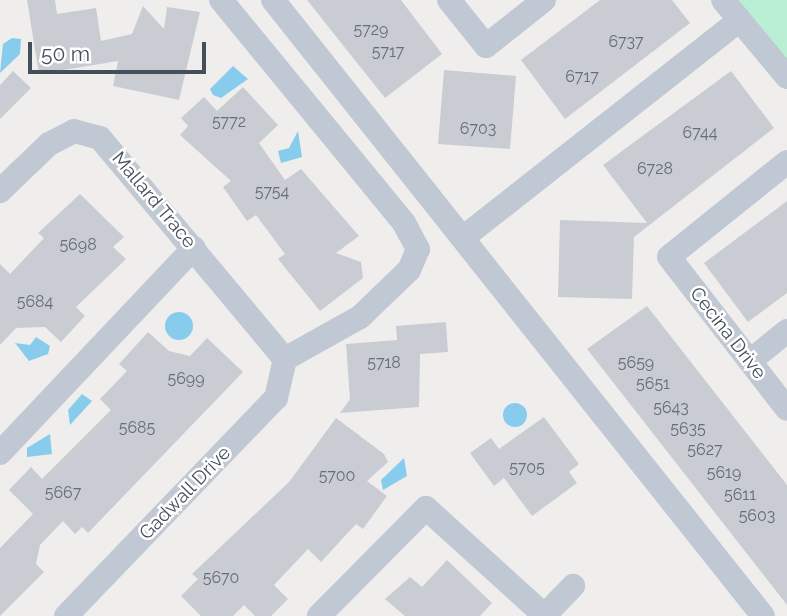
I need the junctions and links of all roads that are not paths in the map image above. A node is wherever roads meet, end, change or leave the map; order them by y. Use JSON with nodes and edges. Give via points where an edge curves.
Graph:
{"nodes":[{"id":1,"x":221,"y":0,"type":"edge"},
{"id":2,"x":273,"y":0,"type":"edge"},
{"id":3,"x":449,"y":0,"type":"edge"},
{"id":4,"x":544,"y":0,"type":"edge"},
{"id":5,"x":723,"y":0,"type":"edge"},
{"id":6,"x":740,"y":20,"type":"junction"},
{"id":7,"x":787,"y":77,"type":"edge"},
{"id":8,"x":787,"y":162,"type":"edge"},
{"id":9,"x":0,"y":191,"type":"edge"},
{"id":10,"x":464,"y":237,"type":"junction"},
{"id":11,"x":194,"y":248,"type":"junction"},
{"id":12,"x":787,"y":331,"type":"edge"},
{"id":13,"x":285,"y":359,"type":"junction"},
{"id":14,"x":750,"y":361,"type":"junction"},
{"id":15,"x":787,"y":409,"type":"edge"},
{"id":16,"x":0,"y":453,"type":"edge"},
{"id":17,"x":573,"y":586,"type":"dead end"},
{"id":18,"x":66,"y":616,"type":"edge"},
{"id":19,"x":319,"y":616,"type":"edge"},
{"id":20,"x":544,"y":616,"type":"edge"},
{"id":21,"x":763,"y":616,"type":"edge"}],
"edges":[{"from":1,"to":13,"type":"street","via":[[404,223],[418,248],[409,270],[360,317]]},
{"from":2,"to":10,"type":"street"},
{"from":3,"to":4,"type":"street","via":[[485,46]]},
{"from":5,"to":6,"type":"street"},
{"from":6,"to":7,"type":"street"},
{"from":6,"to":10,"type":"street"},
{"from":8,"to":14,"type":"street","name":"Cecina Drive","via":[[669,257]]},
{"from":9,"to":11,"type":"street","name":"Mallard Trace","via":[[50,144],[74,131],[87,134],[121,159]]},
{"from":10,"to":21,"type":"street"},
{"from":11,"to":13,"type":"street","name":"Mallard Trace"},
{"from":11,"to":16,"type":"street"},
{"from":12,"to":14,"type":"street"},
{"from":13,"to":18,"type":"street","name":"Gadwall Drive","via":[[276,398]]},
{"from":14,"to":15,"type":"street","name":"Cecina Drive"},
{"from":17,"to":20,"type":"street"},
{"from":19,"to":20,"type":"street","via":[[426,508]]}]}
